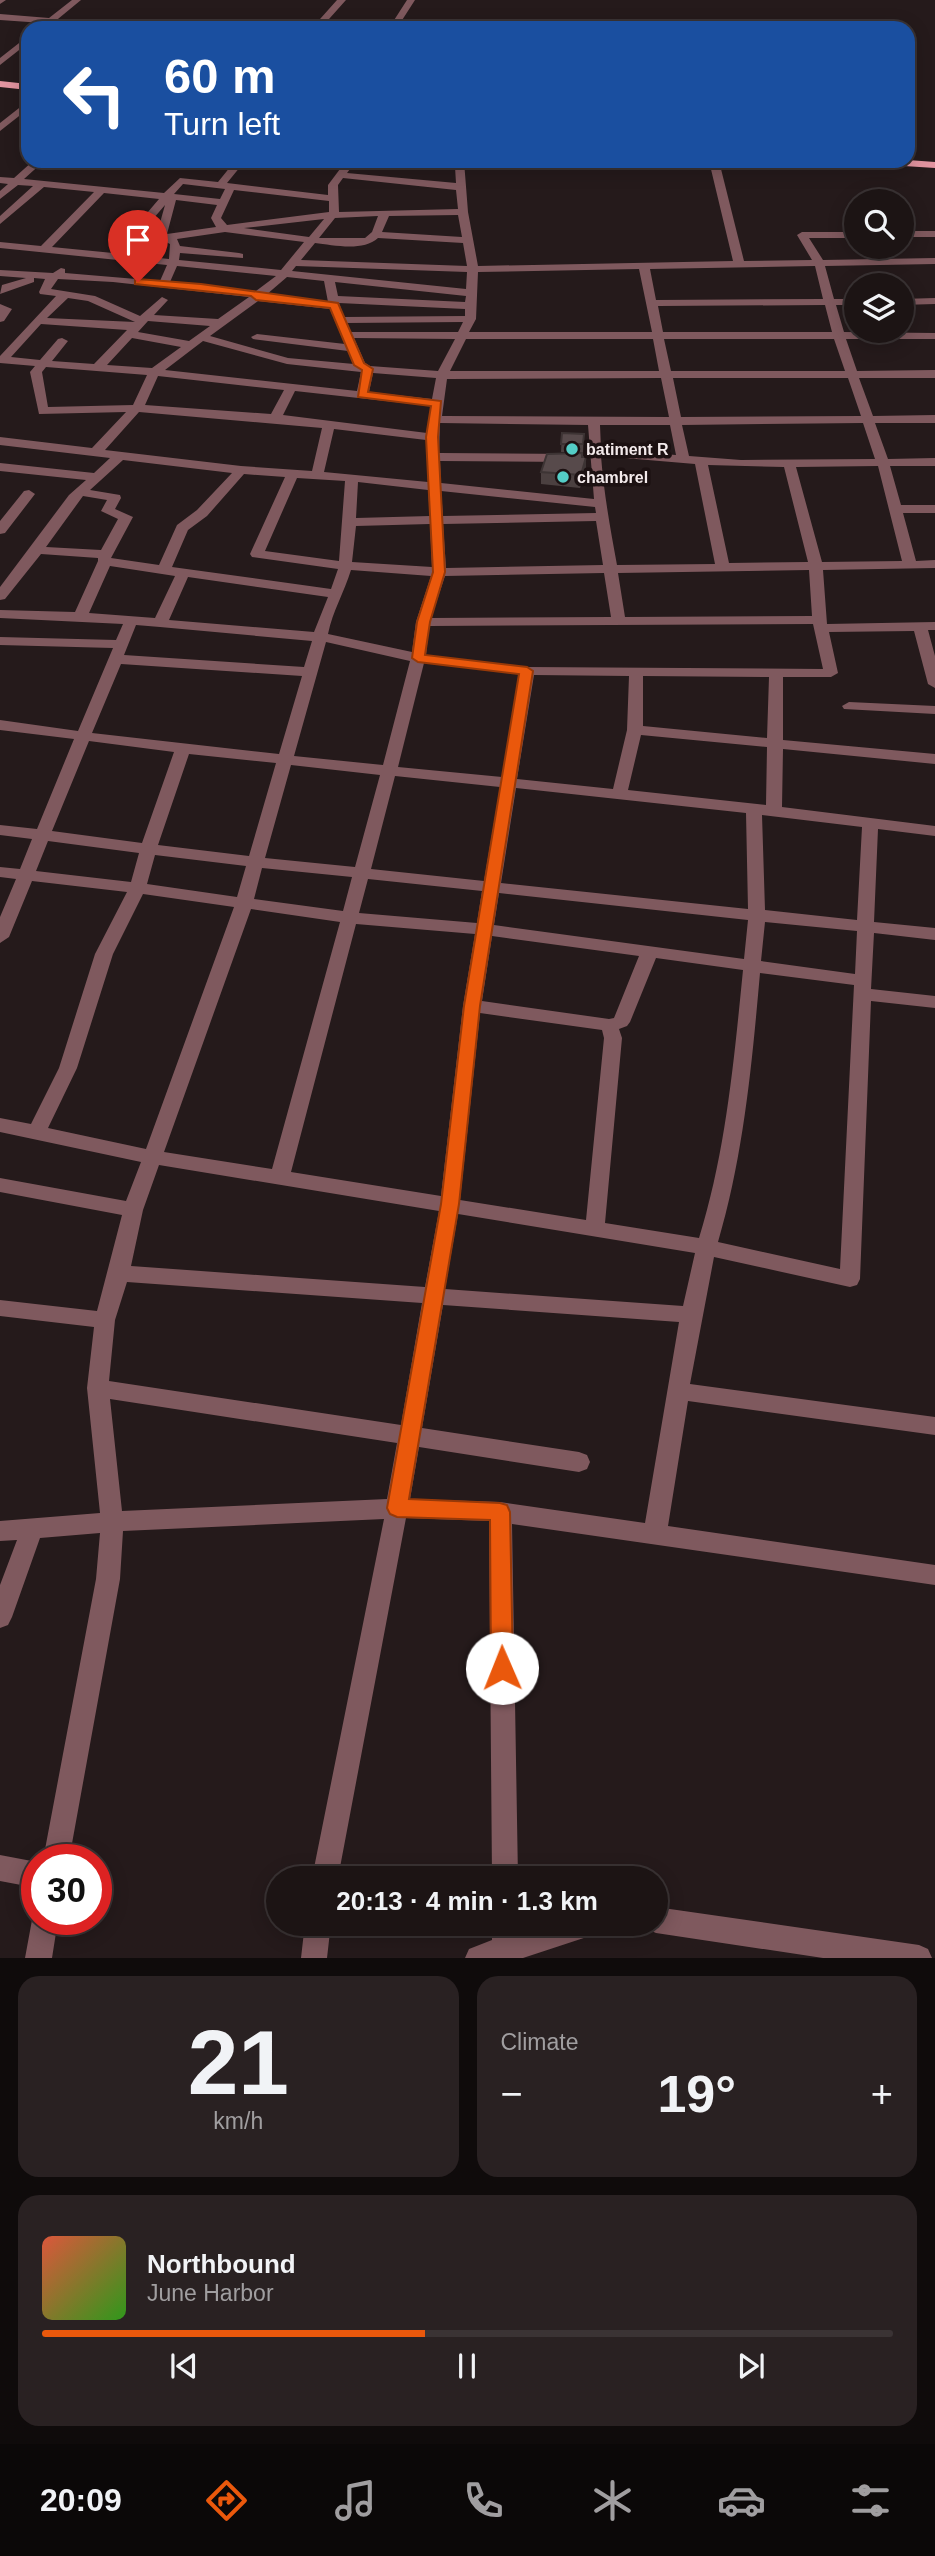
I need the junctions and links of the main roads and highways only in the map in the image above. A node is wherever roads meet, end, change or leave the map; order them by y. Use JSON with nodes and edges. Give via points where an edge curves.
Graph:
{"nodes":[{"id":1,"x":0,"y":85,"type":"edge"},
{"id":2,"x":21,"y":86,"type":"edge"},
{"id":3,"x":915,"y":164,"type":"edge"},
{"id":4,"x":935,"y":165,"type":"edge"}],
"edges":[{"from":1,"to":2,"type":"main road"},
{"from":3,"to":4,"type":"main road"}]}
